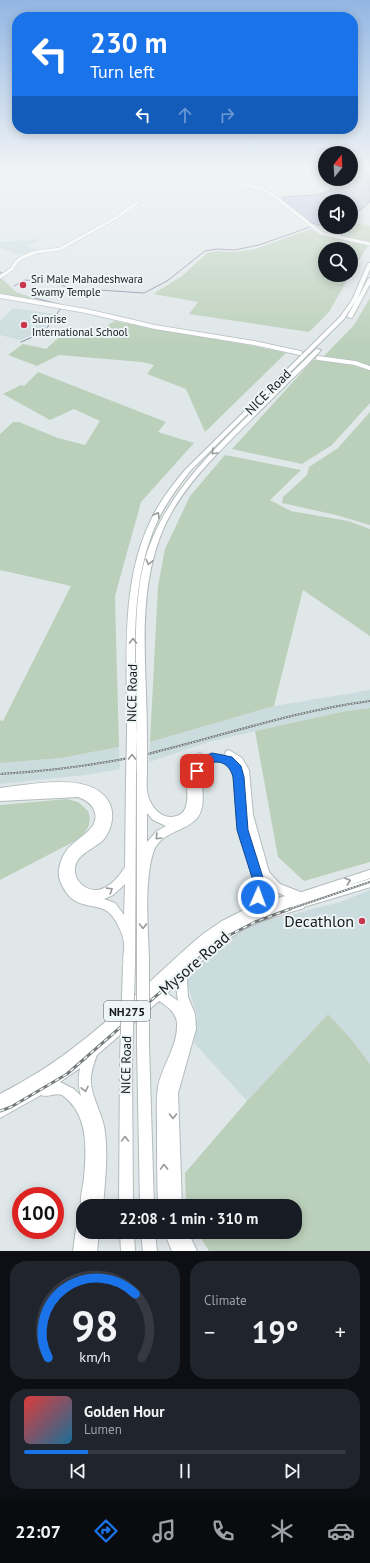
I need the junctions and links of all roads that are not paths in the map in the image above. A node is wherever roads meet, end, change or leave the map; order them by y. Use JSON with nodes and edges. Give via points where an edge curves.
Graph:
{"nodes":[{"id":1,"x":92,"y":228,"type":"edge"},
{"id":2,"x":97,"y":228,"type":"edge"},
{"id":3,"x":315,"y":228,"type":"edge"},
{"id":4,"x":370,"y":244,"type":"edge"},
{"id":5,"x":370,"y":264,"type":"edge"},
{"id":6,"x":6,"y":272,"type":"junction"},
{"id":7,"x":0,"y":276,"type":"edge"},
{"id":8,"x":370,"y":279,"type":"edge"},
{"id":9,"x":0,"y":296,"type":"edge"},
{"id":10,"x":300,"y":353,"type":"tunnel mouth"},
{"id":11,"x":318,"y":358,"type":"tunnel mouth"},
{"id":12,"x":370,"y":368,"type":"edge"},
{"id":13,"x":0,"y":792,"type":"edge"},
{"id":14,"x":143,"y":793,"type":"junction"},
{"id":15,"x":0,"y":797,"type":"edge"},
{"id":16,"x":130,"y":865,"type":"junction"},
{"id":17,"x":144,"y":874,"type":"junction"},
{"id":18,"x":370,"y":874,"type":"edge"},
{"id":19,"x":370,"y":883,"type":"edge"},
{"id":20,"x":300,"y":900,"type":"junction"},
{"id":21,"x":248,"y":913,"type":"junction"},
{"id":22,"x":129,"y":941,"type":"junction"},
{"id":23,"x":184,"y":969,"type":"junction"},
{"id":24,"x":157,"y":995,"type":"junction"},
{"id":25,"x":92,"y":1052,"type":"junction"},
{"id":26,"x":35,"y":1094,"type":"junction"},
{"id":27,"x":0,"y":1102,"type":"edge"},
{"id":28,"x":0,"y":1112,"type":"edge"},
{"id":29,"x":87,"y":1199,"type":"edge"},
{"id":30,"x":97,"y":1199,"type":"edge"},
{"id":31,"x":126,"y":1199,"type":"edge"},
{"id":32,"x":147,"y":1199,"type":"edge"},
{"id":33,"x":165,"y":1199,"type":"edge"},
{"id":34,"x":175,"y":1199,"type":"edge"},
{"id":35,"x":82,"y":1239,"type":"edge"},
{"id":36,"x":91,"y":1239,"type":"edge"},
{"id":37,"x":127,"y":1239,"type":"edge"},
{"id":38,"x":149,"y":1239,"type":"edge"},
{"id":39,"x":173,"y":1239,"type":"edge"},
{"id":40,"x":184,"y":1239,"type":"edge"},
{"id":41,"x":80,"y":1251,"type":"edge"},
{"id":42,"x":90,"y":1251,"type":"edge"},
{"id":43,"x":128,"y":1251,"type":"edge"},
{"id":44,"x":150,"y":1251,"type":"edge"},
{"id":45,"x":178,"y":1251,"type":"edge"},
{"id":46,"x":190,"y":1251,"type":"edge"}],
"edges":[{"from":1,"to":6,"type":"street","via":[[58,248],[21,256]]},
{"from":2,"to":6,"type":"street","via":[[61,248],[23,257],[16,262],[14,268]]},
{"from":3,"to":4,"type":"main road","via":[[321,233]]},
{"from":16,"to":5,"type":"highway","name":"NICE Road","one_way":true,"bridge":true,"via":[[134,595],[138,565],[153,523],[168,496],[196,461],[346,314]]},
{"from":6,"to":7,"type":"street"},
{"from":8,"to":14,"type":"highway","name":"NICE Road","one_way":true,"bridge":true,"via":[[347,320],[203,463],[182,489],[164,519],[153,548],[143,595]]},
{"from":9,"to":10,"type":"street"},
{"from":11,"to":12,"type":"street","via":[[355,362]]},
{"from":13,"to":16,"type":"highway","one_way":true,"via":[[77,787],[96,793],[103,801],[108,820],[104,830],[97,839],[78,852],[72,861],[70,873],[73,883],[82,892],[93,896],[115,888],[126,875]]},
{"from":14,"to":17,"type":"highway","name":"NICE Road"},
{"from":14,"to":20,"type":"highway","via":[[156,817],[164,822],[179,820],[186,816],[192,806],[191,770],[197,759],[207,753],[217,752],[236,758],[244,770],[248,815],[265,875],[283,891]]},
{"from":15,"to":22,"type":"highway","via":[[78,793],[89,796],[96,802],[101,822],[65,860],[64,879],[76,896],[102,902],[111,907]]},
{"from":16,"to":22,"type":"highway","name":"NICE Road"},
{"from":21,"to":17,"type":"highway","one_way":true,"via":[[255,904],[260,884],[243,830],[238,771],[229,760],[212,758],[201,763],[197,771],[198,809],[186,823],[155,838],[150,847]]},
{"from":17,"to":32,"type":"highway","name":"NICE Road","one_way":true,"bridge":true,"via":[[143,1045]]},
{"from":20,"to":18,"type":"highway","name":"Mysore Road","number":"NH275","one_way":true},
{"from":19,"to":20,"type":"highway","name":"Mysore Road","number":"NH275"},
{"from":20,"to":21,"type":"highway","name":"Mysore Road","number":"NH275"},
{"from":20,"to":23,"type":"highway","name":"Mysore Road","number":"NH275","via":[[242,924],[208,947]]},
{"from":21,"to":27,"type":"highway","name":"Mysore Road","number":"NH275","via":[[204,942],[98,1037],[56,1070]]},
{"from":31,"to":22,"type":"highway","name":"NICE Road","one_way":true,"bridge":true},
{"from":23,"to":24,"type":"highway","name":"Mysore Road","number":"NH275"},
{"from":23,"to":34,"type":"highway","one_way":true,"via":[[181,982],[182,997],[189,1014],[190,1029],[172,1093]]},
{"from":24,"to":25,"type":"highway","name":"Mysore Road","number":"NH275"},
{"from":33,"to":24,"type":"highway","one_way":true,"via":[[163,1096],[183,1028],[181,1016],[174,1004]]},
{"from":25,"to":26,"type":"highway","name":"Mysore Road","number":"NH275"},
{"from":25,"to":30,"type":"highway","one_way":true,"via":[[84,1074],[84,1084],[99,1130]]},
{"from":26,"to":28,"type":"highway","name":"Mysore Road","number":"NH275"},
{"from":26,"to":29,"type":"highway","via":[[53,1087],[59,1088],[73,1095],[87,1116],[92,1166]]},
{"from":35,"to":41,"type":"highway"},
{"from":36,"to":42,"type":"highway"},
{"from":37,"to":43,"type":"highway"},
{"from":38,"to":44,"type":"highway"},
{"from":39,"to":45,"type":"highway"},
{"from":40,"to":46,"type":"highway"}]}
